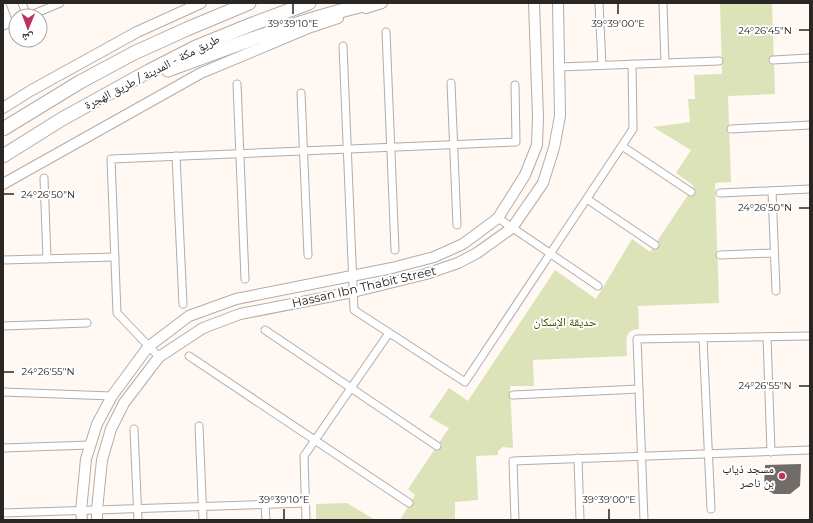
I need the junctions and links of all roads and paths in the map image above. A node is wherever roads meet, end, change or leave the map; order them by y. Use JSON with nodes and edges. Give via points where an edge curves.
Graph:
{"nodes":[{"id":1,"x":60,"y":3,"type":"edge"},
{"id":2,"x":201,"y":3,"type":"edge"},
{"id":3,"x":226,"y":3,"type":"edge"},
{"id":4,"x":249,"y":3,"type":"edge"},
{"id":5,"x":309,"y":3,"type":"edge"},
{"id":6,"x":372,"y":3,"type":"edge"},
{"id":7,"x":382,"y":3,"type":"edge"},
{"id":8,"x":534,"y":3,"type":"edge"},
{"id":9,"x":558,"y":3,"type":"edge"},
{"id":10,"x":599,"y":3,"type":"edge"},
{"id":11,"x":663,"y":3,"type":"edge"},
{"id":12,"x":3,"y":7,"type":"edge"},
{"id":13,"x":48,"y":8,"type":"edge"},
{"id":14,"x":8,"y":21,"type":"edge"},
{"id":15,"x":386,"y":32,"type":"dead end"},
{"id":16,"x":158,"y":41,"type":"junction"},
{"id":17,"x":342,"y":46,"type":"dead end"},
{"id":18,"x":810,"y":58,"type":"edge"},
{"id":19,"x":774,"y":60,"type":"dead end"},
{"id":20,"x":719,"y":61,"type":"dead end"},
{"id":21,"x":665,"y":63,"type":"junction"},
{"id":22,"x":632,"y":64,"type":"junction"},
{"id":23,"x":602,"y":65,"type":"junction"},
{"id":24,"x":559,"y":67,"type":"junction"},
{"id":25,"x":451,"y":83,"type":"dead end"},
{"id":26,"x":237,"y":84,"type":"dead end"},
{"id":27,"x":516,"y":85,"type":"dead end"},
{"id":28,"x":301,"y":93,"type":"dead end"},
{"id":29,"x":102,"y":97,"type":"junction"},
{"id":30,"x":3,"y":108,"type":"edge"},
{"id":31,"x":810,"y":125,"type":"edge"},
{"id":32,"x":3,"y":129,"type":"edge"},
{"id":33,"x":731,"y":129,"type":"dead end"},
{"id":34,"x":453,"y":144,"type":"junction"},
{"id":35,"x":622,"y":146,"type":"junction"},
{"id":36,"x":390,"y":147,"type":"junction"},
{"id":37,"x":347,"y":149,"type":"junction"},
{"id":38,"x":303,"y":151,"type":"junction"},
{"id":39,"x":240,"y":153,"type":"junction"},
{"id":40,"x":3,"y":156,"type":"edge"},
{"id":41,"x":176,"y":156,"type":"junction"},
{"id":42,"x":44,"y":178,"type":"dead end"},
{"id":43,"x":3,"y":184,"type":"edge"},
{"id":44,"x":810,"y":189,"type":"edge"},
{"id":45,"x":772,"y":191,"type":"junction"},
{"id":46,"x":690,"y":192,"type":"dead end"},
{"id":47,"x":720,"y":193,"type":"dead end"},
{"id":48,"x":587,"y":199,"type":"junction"},
{"id":49,"x":498,"y":218,"type":"junction"},
{"id":50,"x":457,"y":225,"type":"dead end"},
{"id":51,"x":512,"y":228,"type":"junction"},
{"id":52,"x":655,"y":245,"type":"dead end"},
{"id":53,"x":395,"y":250,"type":"dead end"},
{"id":54,"x":774,"y":253,"type":"junction"},
{"id":55,"x":550,"y":254,"type":"junction"},
{"id":56,"x":308,"y":255,"type":"dead end"},
{"id":57,"x":720,"y":255,"type":"dead end"},
{"id":58,"x":115,"y":257,"type":"junction"},
{"id":59,"x":47,"y":259,"type":"junction"},
{"id":60,"x":3,"y":260,"type":"edge"},
{"id":61,"x":352,"y":276,"type":"junction"},
{"id":62,"x":245,"y":279,"type":"dead end"},
{"id":63,"x":598,"y":286,"type":"dead end"},
{"id":64,"x":776,"y":291,"type":"dead end"},
{"id":65,"x":353,"y":292,"type":"junction"},
{"id":66,"x":183,"y":304,"type":"dead end"},
{"id":67,"x":87,"y":323,"type":"dead end"},
{"id":68,"x":3,"y":326,"type":"edge"},
{"id":69,"x":265,"y":330,"type":"dead end"},
{"id":70,"x":389,"y":333,"type":"junction"},
{"id":71,"x":810,"y":336,"type":"edge"},
{"id":72,"x":767,"y":337,"type":"junction"},
{"id":73,"x":703,"y":338,"type":"junction"},
{"id":74,"x":148,"y":346,"type":"junction"},
{"id":75,"x":189,"y":356,"type":"dead end"},
{"id":76,"x":159,"y":357,"type":"junction"},
{"id":77,"x":351,"y":388,"type":"junction"},
{"id":78,"x":639,"y":389,"type":"junction"},
{"id":79,"x":3,"y":392,"type":"edge"},
{"id":80,"x":513,"y":395,"type":"dead end"},
{"id":81,"x":112,"y":396,"type":"junction"},
{"id":82,"x":199,"y":426,"type":"dead end"},
{"id":83,"x":134,"y":429,"type":"dead end"},
{"id":84,"x":315,"y":440,"type":"junction"},
{"id":85,"x":90,"y":445,"type":"junction"},
{"id":86,"x":437,"y":446,"type":"dead end"},
{"id":87,"x":3,"y":448,"type":"edge"},
{"id":88,"x":810,"y":450,"type":"edge"},
{"id":89,"x":771,"y":452,"type":"junction"},
{"id":90,"x":708,"y":454,"type":"junction"},
{"id":91,"x":642,"y":456,"type":"junction"},
{"id":92,"x":578,"y":458,"type":"junction"},
{"id":93,"x":306,"y":503,"type":"junction"},
{"id":94,"x":409,"y":503,"type":"dead end"},
{"id":95,"x":265,"y":505,"type":"junction"},
{"id":96,"x":202,"y":507,"type":"junction"},
{"id":97,"x":138,"y":509,"type":"junction"},
{"id":98,"x":711,"y":509,"type":"dead end"},
{"id":99,"x":3,"y":514,"type":"edge"},
{"id":100,"x":97,"y":515,"type":"edge"},
{"id":101,"x":34,"y":516,"type":"edge"},
{"id":102,"x":82,"y":516,"type":"edge"},
{"id":103,"x":138,"y":520,"type":"edge"},
{"id":104,"x":202,"y":520,"type":"edge"},
{"id":105,"x":266,"y":520,"type":"edge"},
{"id":106,"x":306,"y":520,"type":"edge"},
{"id":107,"x":515,"y":520,"type":"edge"},
{"id":108,"x":580,"y":520,"type":"edge"},
{"id":109,"x":644,"y":520,"type":"edge"}],
"edges":[{"from":1,"to":13,"type":"street"},
{"from":2,"to":30,"type":"street","via":[[137,32]]},
{"from":3,"to":16,"type":"highway"},
{"from":4,"to":16,"type":"highway","name":"طريق مكة - المدينة / طريق الهجرة"},
{"from":5,"to":29,"type":"highway","name":"طريق مكة - المدينة / طريق الهجرة","via":[[196,47]]},
{"from":6,"to":29,"type":"highway","via":[[259,36]]},
{"from":7,"to":43,"type":"street","via":[[311,27],[201,73]]},
{"from":8,"to":49,"type":"street","name":"Hassan Ibn Thabit Street","via":[[537,145],[525,176]]},
{"from":9,"to":24,"type":"street","name":"Hassan Ibn Thabit Street"},
{"from":10,"to":23,"type":"street"},
{"from":11,"to":21,"type":"street"},
{"from":12,"to":14,"type":"street"},
{"from":15,"to":36,"type":"street"},
{"from":16,"to":32,"type":"highway","name":"طريق مكة - المدينة / طريق الهجرة","via":[[80,82]]},
{"from":17,"to":37,"type":"street"},
{"from":18,"to":19,"type":"street"},
{"from":20,"to":21,"type":"street"},
{"from":21,"to":22,"type":"street"},
{"from":22,"to":23,"type":"street"},
{"from":22,"to":35,"type":"street","via":[[633,129]]},
{"from":23,"to":24,"type":"street"},
{"from":24,"to":51,"type":"street","name":"Hassan Ibn Thabit Street","via":[[560,116],[554,148],[543,183]]},
{"from":25,"to":34,"type":"street"},
{"from":26,"to":39,"type":"street"},
{"from":27,"to":34,"type":"street","via":[[516,142]]},
{"from":28,"to":38,"type":"street"},
{"from":29,"to":40,"type":"highway","name":"طريق مكة - المدينة / طريق الهجرة"},
{"from":31,"to":33,"type":"street"},
{"from":34,"to":36,"type":"street"},
{"from":34,"to":50,"type":"street"},
{"from":35,"to":46,"type":"street"},
{"from":35,"to":48,"type":"street"},
{"from":36,"to":37,"type":"street"},
{"from":36,"to":53,"type":"street"},
{"from":37,"to":38,"type":"street"},
{"from":37,"to":61,"type":"street"},
{"from":38,"to":39,"type":"street"},
{"from":38,"to":56,"type":"street"},
{"from":39,"to":41,"type":"street"},
{"from":39,"to":62,"type":"street"},
{"from":41,"to":58,"type":"street","via":[[111,159]]},
{"from":41,"to":66,"type":"street"},
{"from":42,"to":59,"type":"street"},
{"from":44,"to":45,"type":"street"},
{"from":45,"to":47,"type":"street"},
{"from":45,"to":54,"type":"street"},
{"from":48,"to":52,"type":"street"},
{"from":48,"to":55,"type":"street"},
{"from":49,"to":51,"type":"street"},
{"from":49,"to":61,"type":"street","name":"Hassan Ibn Thabit Street","via":[[463,244],[434,257]]},
{"from":51,"to":55,"type":"street"},
{"from":51,"to":65,"type":"street","name":"Hassan Ibn Thabit Street","via":[[458,263],[426,274]]},
{"from":54,"to":57,"type":"street"},
{"from":54,"to":64,"type":"street"},
{"from":55,"to":63,"type":"street"},
{"from":55,"to":70,"type":"street","via":[[465,382]]},
{"from":58,"to":59,"type":"street"},
{"from":58,"to":74,"type":"street","via":[[117,313]]},
{"from":59,"to":60,"type":"street"},
{"from":61,"to":65,"type":"street"},
{"from":61,"to":74,"type":"street","name":"Hassan Ibn Thabit Street","via":[[236,299],[189,316]]},
{"from":65,"to":70,"type":"street","via":[[354,310]]},
{"from":65,"to":76,"type":"street","name":"Hassan Ibn Thabit Street","via":[[240,314],[203,328]]},
{"from":67,"to":68,"type":"street"},
{"from":69,"to":77,"type":"street"},
{"from":70,"to":77,"type":"street"},
{"from":71,"to":72,"type":"street"},
{"from":72,"to":73,"type":"street"},
{"from":72,"to":89,"type":"street"},
{"from":73,"to":78,"type":"street","via":[[637,339]]},
{"from":73,"to":90,"type":"street"},
{"from":74,"to":76,"type":"street"},
{"from":74,"to":81,"type":"street","name":"Hassan Ibn Thabit Street"},
{"from":75,"to":84,"type":"street"},
{"from":76,"to":100,"type":"street","name":"Hassan Ibn Thabit Street","via":[[124,403],[111,429],[102,460]]},
{"from":77,"to":84,"type":"street"},
{"from":77,"to":86,"type":"street"},
{"from":78,"to":80,"type":"street"},
{"from":78,"to":91,"type":"street"},
{"from":79,"to":81,"type":"street"},
{"from":81,"to":85,"type":"street","name":"Hassan Ibn Thabit Street","via":[[96,424]]},
{"from":82,"to":96,"type":"street"},
{"from":83,"to":97,"type":"street"},
{"from":84,"to":93,"type":"street","via":[[304,456]]},
{"from":84,"to":94,"type":"street"},
{"from":85,"to":87,"type":"street"},
{"from":85,"to":102,"type":"street","name":"Hassan Ibn Thabit Street","via":[[86,459]]},
{"from":88,"to":89,"type":"street"},
{"from":89,"to":90,"type":"street"},
{"from":90,"to":91,"type":"street"},
{"from":90,"to":98,"type":"street"},
{"from":91,"to":92,"type":"street"},
{"from":91,"to":109,"type":"street"},
{"from":92,"to":107,"type":"street","via":[[513,461]]},
{"from":92,"to":108,"type":"street"},
{"from":93,"to":95,"type":"street"},
{"from":93,"to":106,"type":"street"},
{"from":95,"to":96,"type":"street"},
{"from":95,"to":105,"type":"street"},
{"from":96,"to":97,"type":"street"},
{"from":96,"to":104,"type":"street"},
{"from":97,"to":100,"type":"street"},
{"from":97,"to":103,"type":"street"},
{"from":99,"to":101,"type":"street"},
{"from":100,"to":102,"type":"street"},
{"from":101,"to":102,"type":"street"}]}
